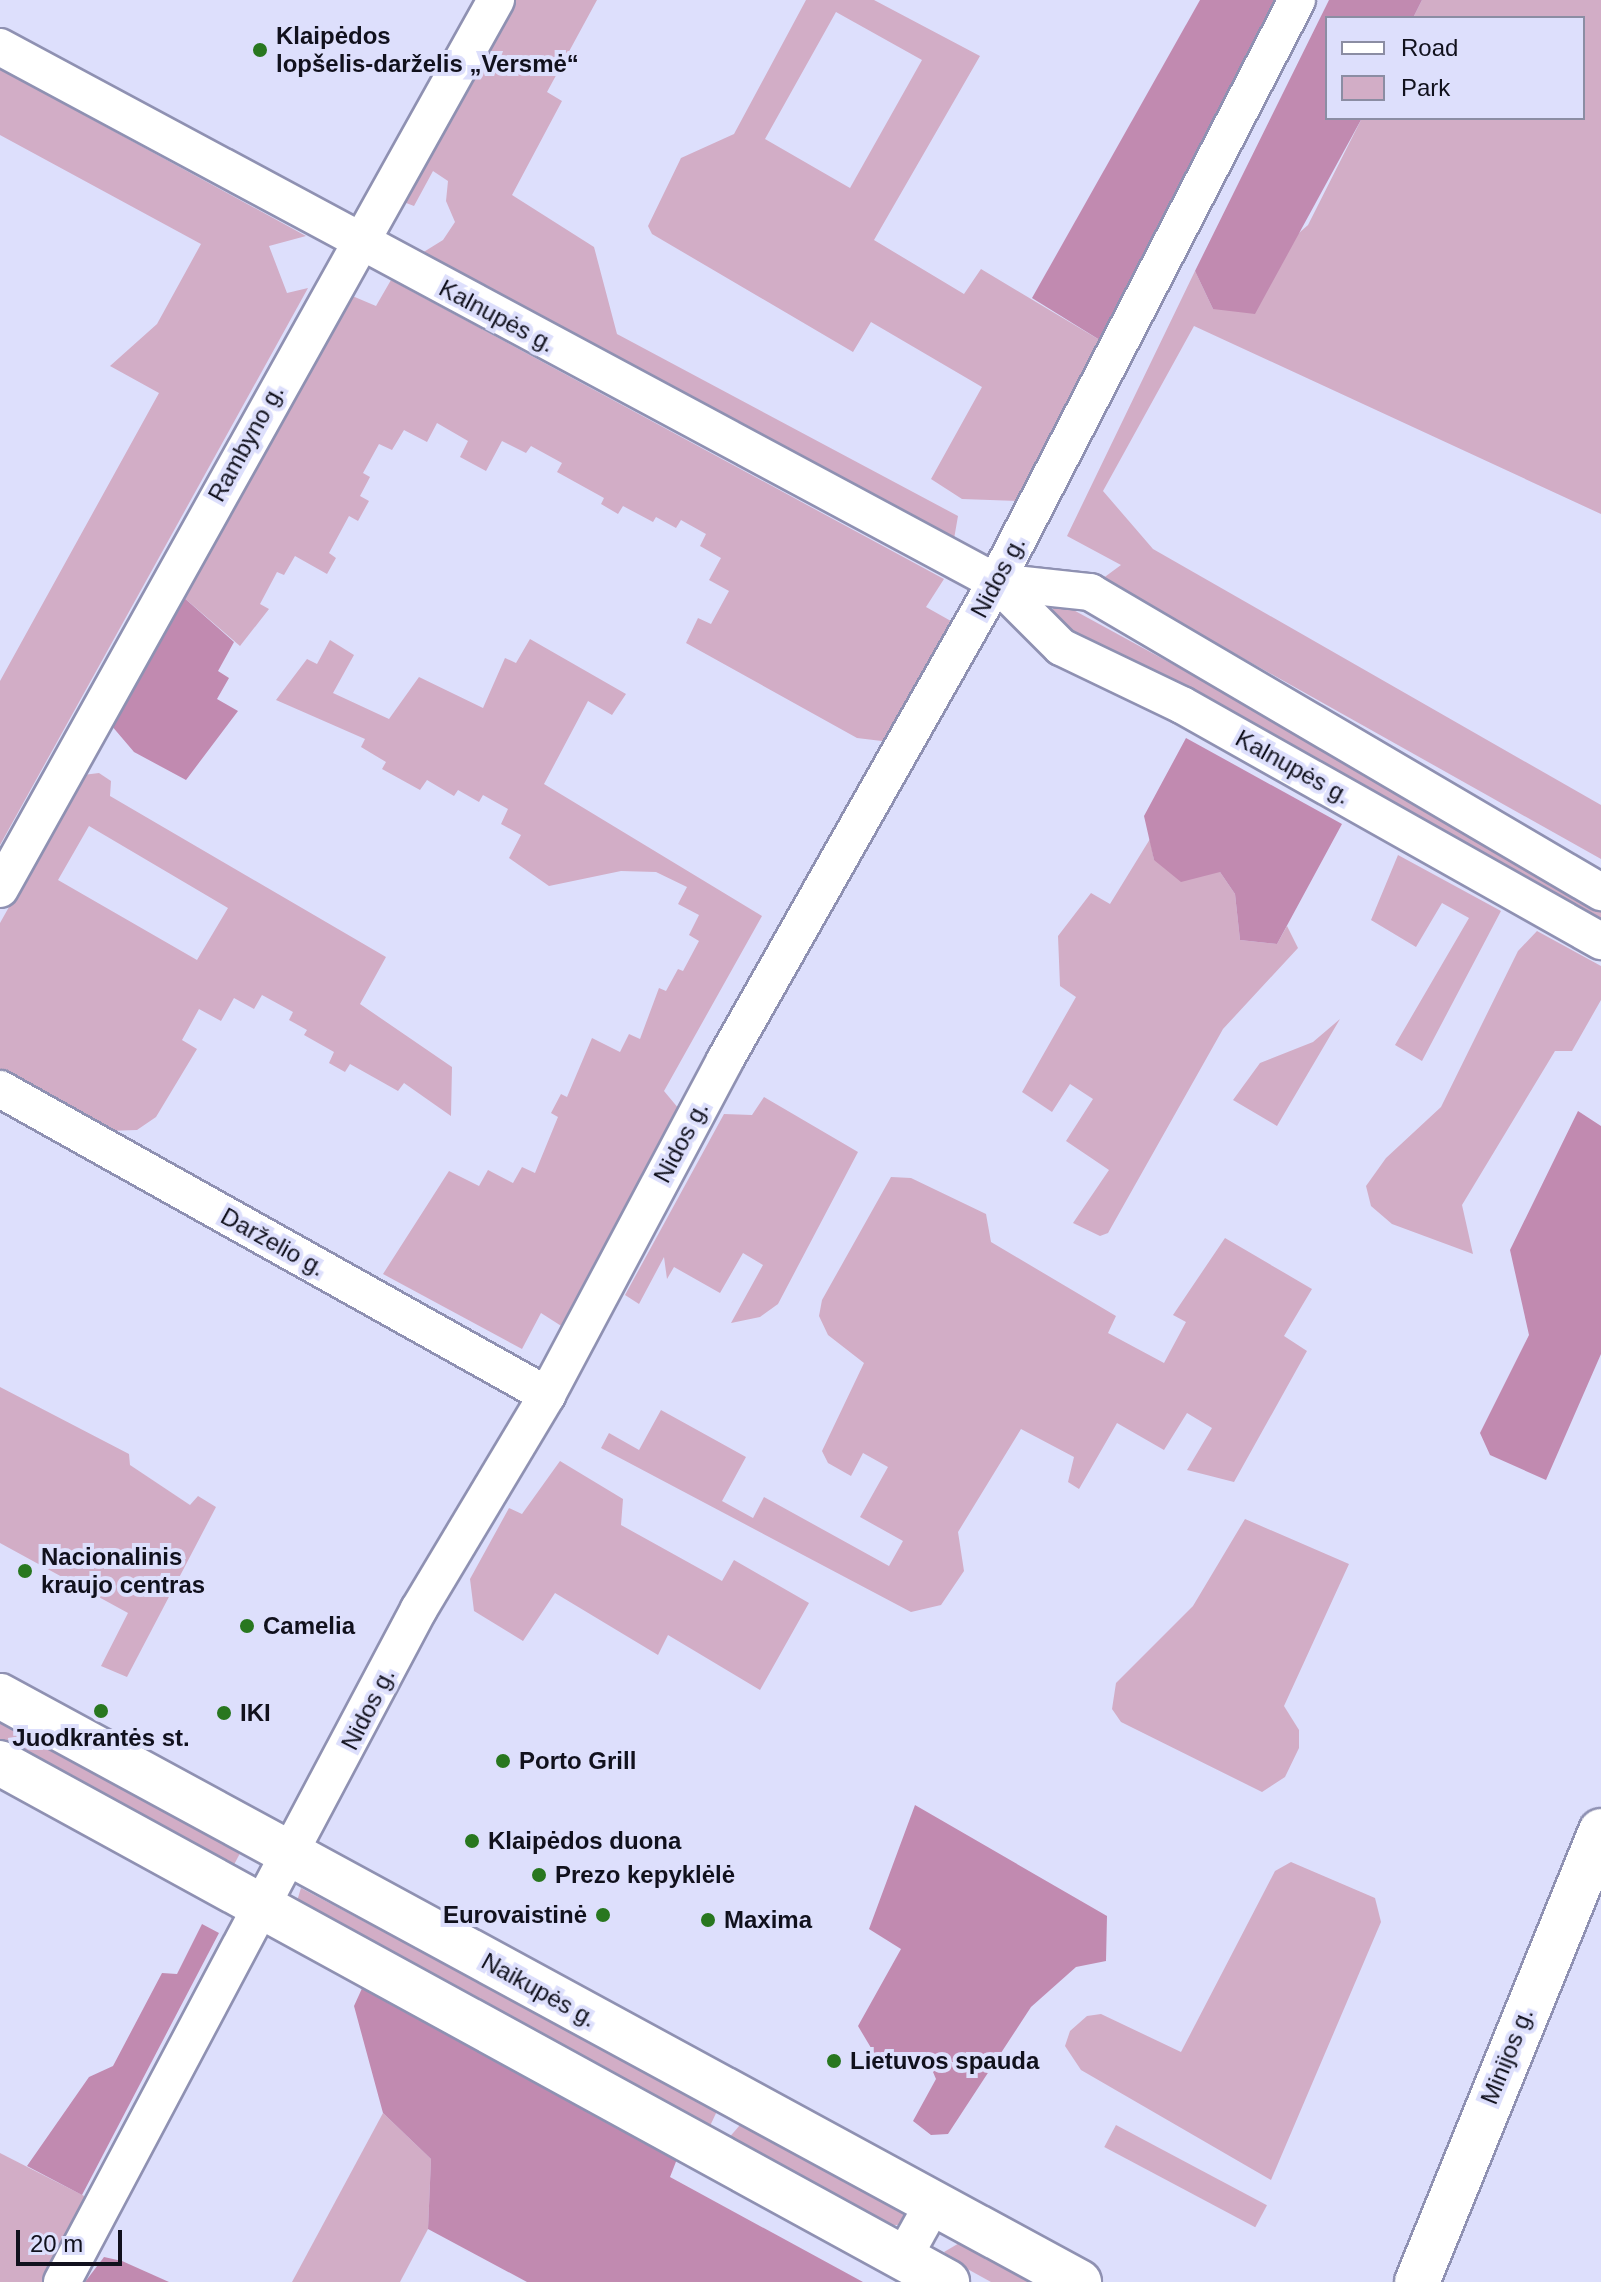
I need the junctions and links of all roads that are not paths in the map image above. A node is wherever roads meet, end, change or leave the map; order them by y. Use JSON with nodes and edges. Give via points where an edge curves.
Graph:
{"nodes":[{"id":1,"x":496,"y":0,"type":"edge"},
{"id":2,"x":1297,"y":0,"type":"edge"},
{"id":3,"x":0,"y":47,"type":"edge"},
{"id":4,"x":359,"y":241,"type":"junction"},
{"id":5,"x":996,"y":582,"type":"junction"},
{"id":6,"x":0,"y":889,"type":"edge"},
{"id":7,"x":1601,"y":892,"type":"edge"},
{"id":8,"x":1601,"y":941,"type":"edge"},
{"id":9,"x":0,"y":1089,"type":"edge"},
{"id":10,"x":547,"y":1395,"type":"junction"},
{"id":11,"x":0,"y":1696,"type":"edge"},
{"id":12,"x":0,"y":1763,"type":"edge"},
{"id":13,"x":1601,"y":1831,"type":"edge"},
{"id":14,"x":292,"y":1856,"type":"junction"},
{"id":15,"x":264,"y":1907,"type":"junction"},
{"id":16,"x":933,"y":2204,"type":"junction"},
{"id":17,"x":903,"y":2258,"type":"junction"},
{"id":18,"x":62,"y":2282,"type":"edge"},
{"id":19,"x":947,"y":2282,"type":"edge"},
{"id":20,"x":1079,"y":2282,"type":"edge"},
{"id":21,"x":1417,"y":2282,"type":"edge"}],
"edges":[{"from":1,"to":4,"type":"street","name":"Rambyno g."},
{"from":2,"to":5,"type":"street","name":"Nidos g."},
{"from":3,"to":4,"type":"street","name":"Kalnupės g."},
{"from":4,"to":5,"type":"street","name":"Kalnupės g."},
{"from":4,"to":6,"type":"street","name":"Rambyno g."},
{"from":5,"to":7,"type":"street","name":"Kalnupės g.","via":[[1090,592]]},
{"from":5,"to":8,"type":"street","name":"Kalnupės g.","via":[[1061,647],[1182,705]]},
{"from":5,"to":10,"type":"street","name":"Nidos g.","via":[[725,1060]]},
{"from":9,"to":10,"type":"street","name":"Darželio g."},
{"from":10,"to":14,"type":"street","name":"Nidos g.","via":[[419,1609]]},
{"from":11,"to":14,"type":"street","name":"Naikupės g."},
{"from":12,"to":15,"type":"street"},
{"from":13,"to":21,"type":"street","name":"Minijos g."},
{"from":14,"to":15,"type":"street","name":"Nidos g."},
{"from":14,"to":16,"type":"street","name":"Naikupės g."},
{"from":15,"to":17,"type":"street"},
{"from":15,"to":18,"type":"street","name":"Nidos g."},
{"from":16,"to":17,"type":"street"},
{"from":16,"to":20,"type":"street","name":"Naikupės g."},
{"from":17,"to":19,"type":"street"}]}
